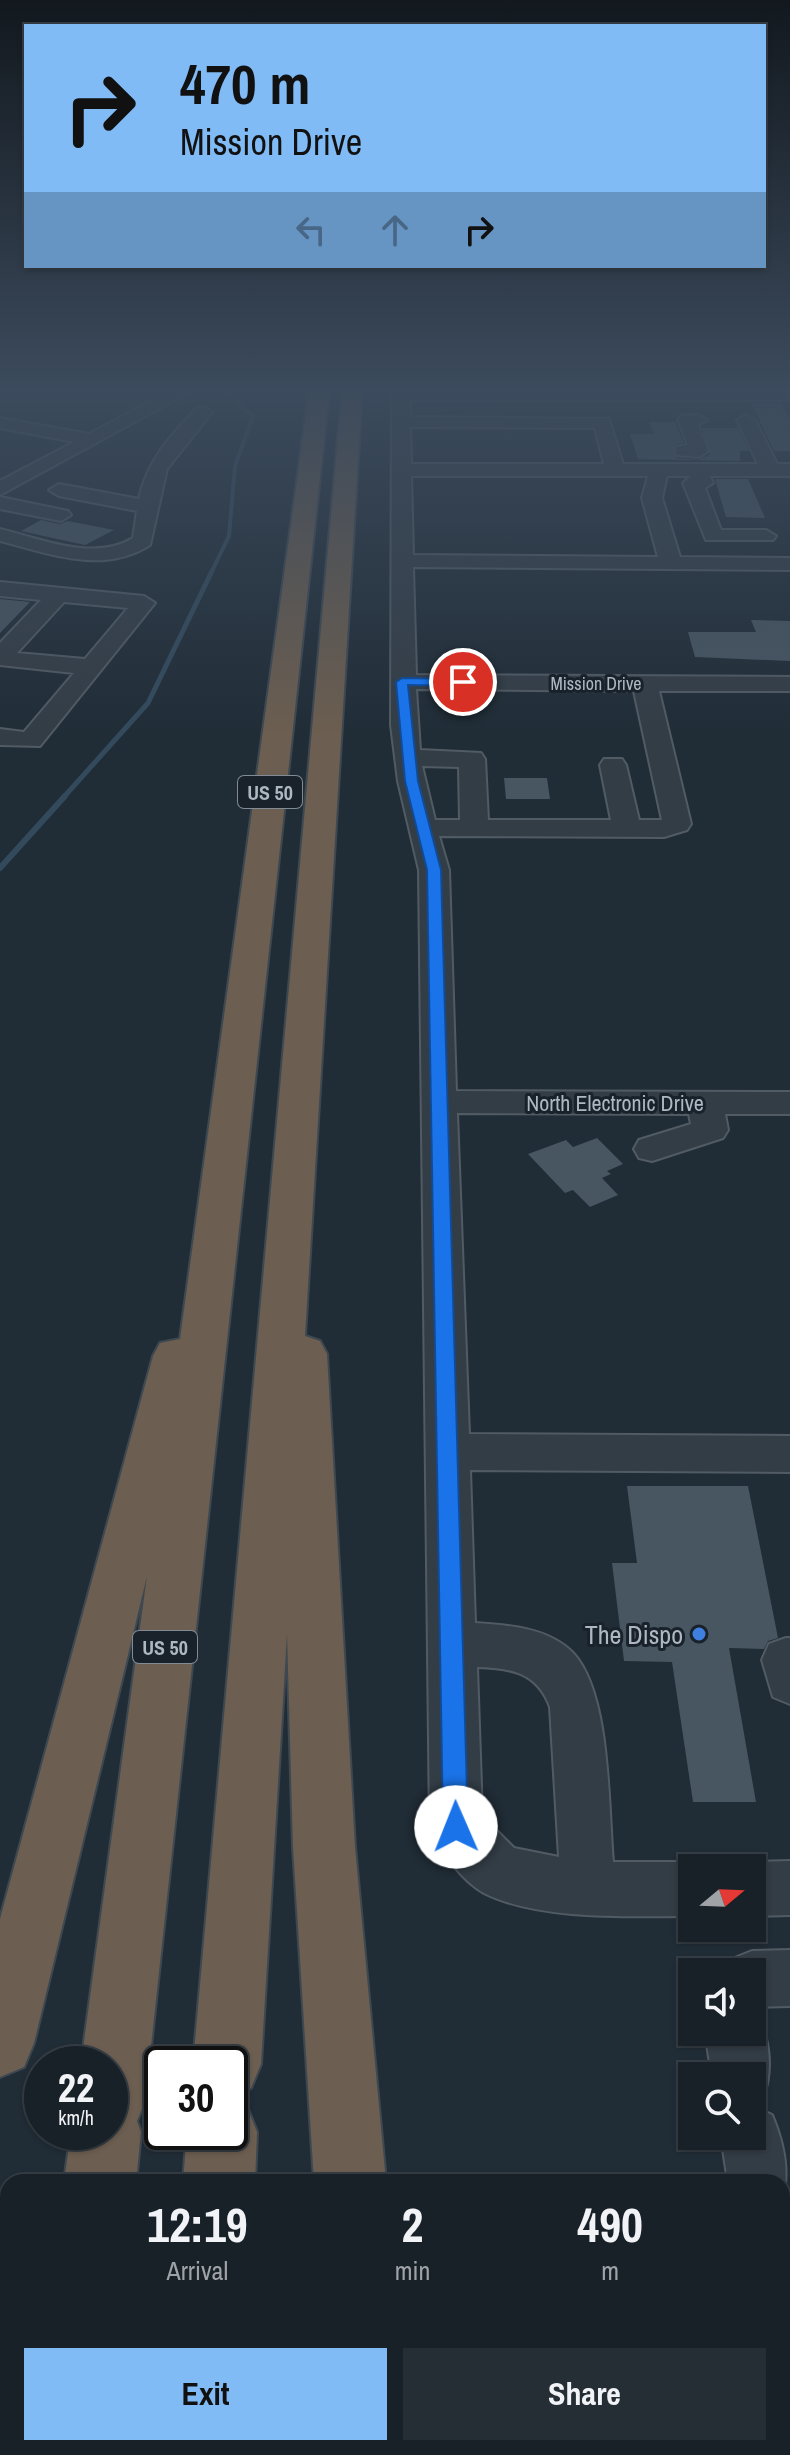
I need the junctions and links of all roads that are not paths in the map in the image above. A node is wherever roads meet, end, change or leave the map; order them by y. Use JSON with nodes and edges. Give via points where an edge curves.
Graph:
{"nodes":[{"id":1,"x":147,"y":507,"type":"edge"},
{"id":2,"x":24,"y":508,"type":"edge"},
{"id":3,"x":305,"y":508,"type":"edge"},
{"id":4,"x":343,"y":508,"type":"edge"},
{"id":5,"x":413,"y":508,"type":"edge"},
{"id":6,"x":655,"y":508,"type":"edge"},
{"id":7,"x":702,"y":508,"type":"edge"},
{"id":8,"x":31,"y":509,"type":"junction"},
{"id":9,"x":61,"y":515,"type":"dead end"},
{"id":10,"x":0,"y":527,"type":"edge"},
{"id":11,"x":0,"y":535,"type":"edge"},
{"id":12,"x":766,"y":536,"type":"dead end"},
{"id":13,"x":404,"y":561,"type":"junction"},
{"id":14,"x":671,"y":563,"type":"junction"},
{"id":15,"x":790,"y":564,"type":"edge"},
{"id":16,"x":0,"y":589,"type":"edge"},
{"id":17,"x":58,"y":595,"type":"junction"},
{"id":18,"x":0,"y":657,"type":"edge"},
{"id":19,"x":0,"y":676,"type":"edge"},
{"id":20,"x":84,"y":676,"type":"junction"},
{"id":21,"x":785,"y":676,"type":"edge"},
{"id":22,"x":402,"y":682,"type":"junction"},
{"id":23,"x":645,"y":684,"type":"junction"},
{"id":24,"x":0,"y":737,"type":"edge"},
{"id":25,"x":408,"y":758,"type":"junction"},
{"id":26,"x":613,"y":765,"type":"dead end"},
{"id":27,"x":423,"y":828,"type":"junction"},
{"id":28,"x":474,"y":829,"type":"junction"},
{"id":29,"x":627,"y":829,"type":"junction"},
{"id":30,"x":439,"y":1102,"type":"junction"},
{"id":31,"x":705,"y":1103,"type":"junction"},
{"id":32,"x":790,"y":1103,"type":"edge"},
{"id":33,"x":652,"y":1149,"type":"dead end"},
{"id":34,"x":294,"y":1155,"type":"junction"},
{"id":35,"x":220,"y":1191,"type":"junction"},
{"id":36,"x":447,"y":1452,"type":"junction"},
{"id":37,"x":790,"y":1454,"type":"edge"},
{"id":38,"x":452,"y":1644,"type":"junction"},
{"id":39,"x":790,"y":1660,"type":"edge"},
{"id":40,"x":790,"y":1681,"type":"edge"},
{"id":41,"x":790,"y":1888,"type":"edge"},
{"id":42,"x":588,"y":1889,"type":"junction"},
{"id":43,"x":678,"y":1889,"type":"edge"},
{"id":44,"x":766,"y":1889,"type":"edge"},
{"id":45,"x":790,"y":1978,"type":"edge"},
{"id":46,"x":766,"y":1979,"type":"edge"},
{"id":47,"x":0,"y":2043,"type":"edge"},
{"id":48,"x":117,"y":2046,"type":"edge"},
{"id":49,"x":228,"y":2046,"type":"edge"},
{"id":50,"x":104,"y":2150,"type":"edge"},
{"id":51,"x":221,"y":2150,"type":"edge"},
{"id":52,"x":753,"y":2150,"type":"edge"},
{"id":53,"x":101,"y":2174,"type":"edge"},
{"id":54,"x":219,"y":2174,"type":"edge"},
{"id":55,"x":349,"y":2174,"type":"edge"},
{"id":56,"x":758,"y":2174,"type":"edge"}],
"edges":[{"from":1,"to":11,"type":"street","via":[[143,541],[122,554],[102,556]]},
{"from":2,"to":8,"type":"street"},
{"from":3,"to":35,"type":"highway","number":"US 50"},
{"from":4,"to":34,"type":"highway","number":"US 50"},
{"from":5,"to":13,"type":"street"},
{"from":6,"to":14,"type":"street"},
{"from":7,"to":12,"type":"street","via":[[713,536]]},
{"from":8,"to":9,"type":"street"},
{"from":8,"to":10,"type":"street"},
{"from":13,"to":14,"type":"street"},
{"from":13,"to":22,"type":"street"},
{"from":14,"to":15,"type":"street"},
{"from":16,"to":17,"type":"street"},
{"from":17,"to":18,"type":"street"},
{"from":17,"to":20,"type":"street","via":[[144,603]]},
{"from":18,"to":20,"type":"street"},
{"from":19,"to":20,"type":"street"},
{"from":20,"to":24,"type":"street","via":[[31,741]]},
{"from":21,"to":23,"type":"street","name":"Mission Drive"},
{"from":22,"to":23,"type":"street","name":"Mission Drive"},
{"from":22,"to":25,"type":"street"},
{"from":23,"to":29,"type":"street","via":[[678,817],[672,827]]},
{"from":25,"to":27,"type":"street"},
{"from":25,"to":28,"type":"street","via":[[472,759]]},
{"from":26,"to":29,"type":"street"},
{"from":27,"to":28,"type":"street"},
{"from":27,"to":30,"type":"street","via":[[434,870]]},
{"from":28,"to":29,"type":"street"},
{"from":30,"to":31,"type":"street","name":"North Electronic Drive"},
{"from":30,"to":36,"type":"street"},
{"from":31,"to":32,"type":"street","name":"North Electronic Drive"},
{"from":31,"to":33,"type":"street","via":[[710,1130]]},
{"from":34,"to":49,"type":"highway","number":"US 50"},
{"from":34,"to":55,"type":"highway","via":[[324,1847]]},
{"from":35,"to":47,"type":"highway"},
{"from":35,"to":48,"type":"highway","number":"US 50"},
{"from":36,"to":37,"type":"street"},
{"from":36,"to":38,"type":"street"},
{"from":38,"to":42,"type":"street","via":[[456,1827],[500,1872]]},
{"from":38,"to":42,"type":"street","via":[[524,1648],[543,1656],[570,1688]]},
{"from":39,"to":40,"type":"street"},
{"from":41,"to":44,"type":"street"},
{"from":42,"to":43,"type":"street"},
{"from":45,"to":46,"type":"street"},
{"from":50,"to":53,"type":"highway"},
{"from":51,"to":54,"type":"highway"},
{"from":52,"to":56,"type":"street"}]}
